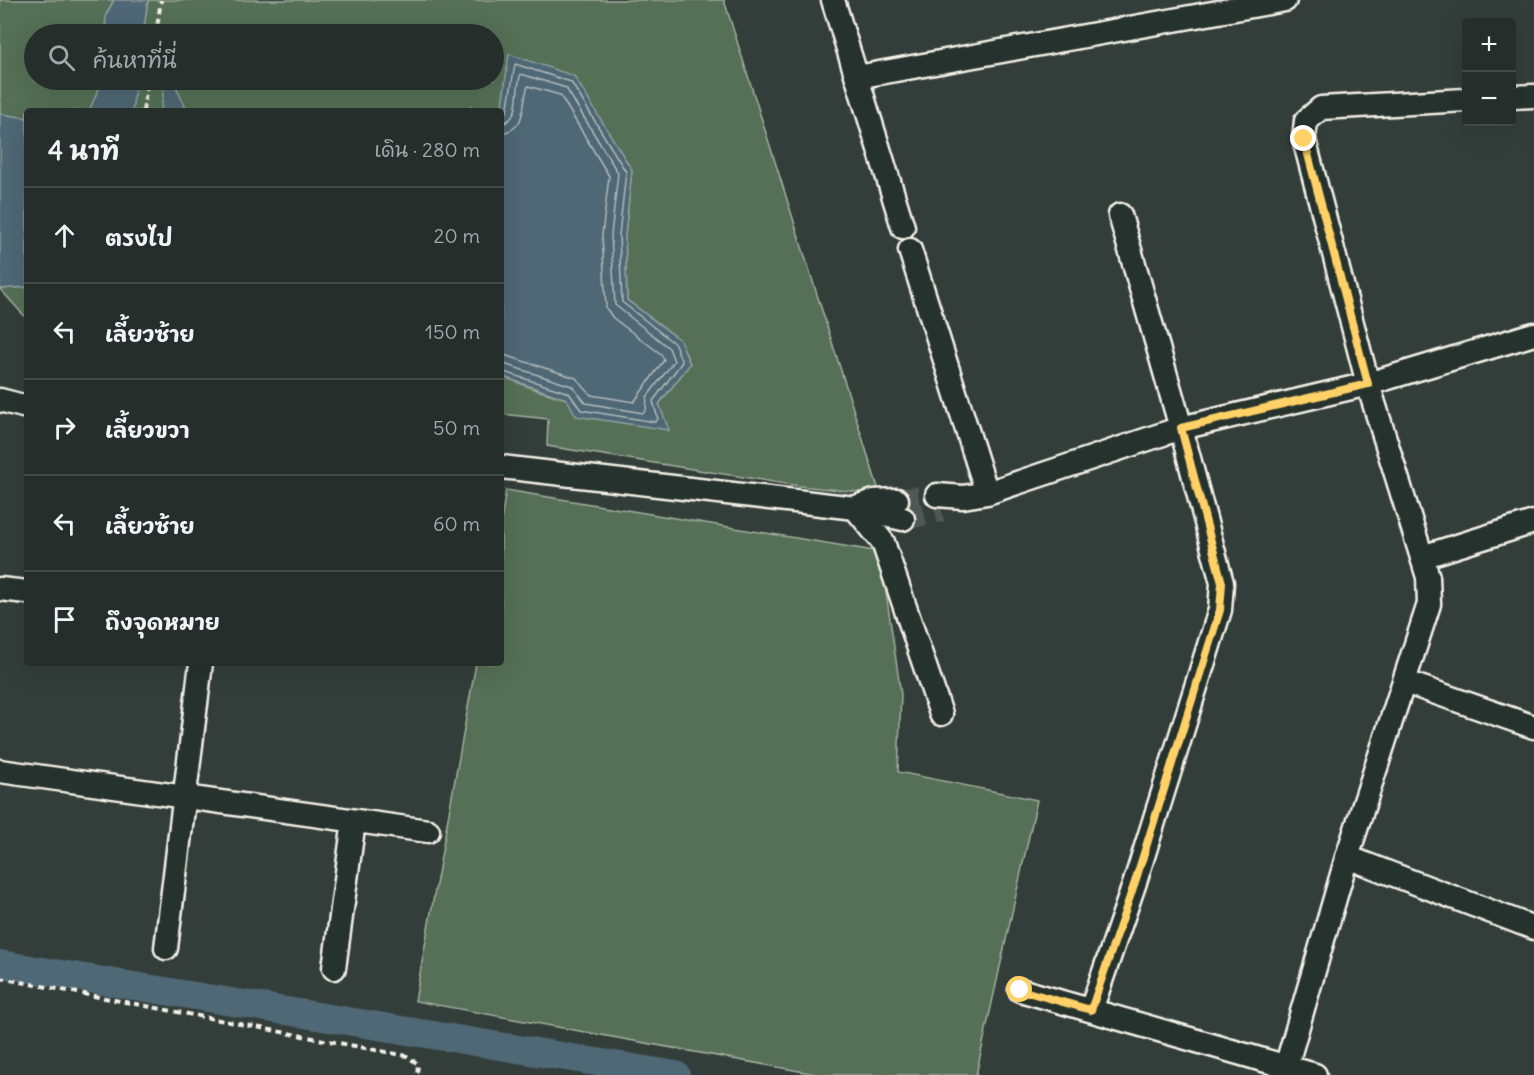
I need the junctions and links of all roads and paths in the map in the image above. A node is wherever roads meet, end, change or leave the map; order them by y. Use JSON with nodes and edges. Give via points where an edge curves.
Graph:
{"nodes":[{"id":1,"x":161,"y":0,"type":"edge"},
{"id":2,"x":833,"y":0,"type":"edge"},
{"id":3,"x":1285,"y":0,"type":"edge"},
{"id":4,"x":157,"y":24,"type":"edge"},
{"id":5,"x":857,"y":77,"type":"junction"},
{"id":6,"x":146,"y":90,"type":"edge"},
{"id":7,"x":1534,"y":96,"type":"edge"},
{"id":8,"x":1516,"y":97,"type":"edge"},
{"id":9,"x":1462,"y":100,"type":"edge"},
{"id":10,"x":143,"y":108,"type":"edge"},
{"id":11,"x":1120,"y":215,"type":"dead end"},
{"id":12,"x":903,"y":227,"type":"dead end"},
{"id":13,"x":910,"y":250,"type":"dead end"},
{"id":14,"x":1534,"y":334,"type":"edge"},
{"id":15,"x":1368,"y":384,"type":"junction"},
{"id":16,"x":0,"y":400,"type":"edge"},
{"id":17,"x":24,"y":406,"type":"edge"},
{"id":18,"x":1181,"y":428,"type":"junction"},
{"id":19,"x":504,"y":467,"type":"edge"},
{"id":20,"x":987,"y":493,"type":"junction"},
{"id":21,"x":940,"y":503,"type":"tunnel mouth"},
{"id":22,"x":855,"y":508,"type":"junction"},
{"id":23,"x":900,"y":510,"type":"tunnel mouth"},
{"id":24,"x":1534,"y":522,"type":"edge"},
{"id":25,"x":1422,"y":557,"type":"junction"},
{"id":26,"x":0,"y":589,"type":"edge"},
{"id":27,"x":24,"y":592,"type":"edge"},
{"id":28,"x":201,"y":666,"type":"edge"},
{"id":29,"x":1405,"y":682,"type":"junction"},
{"id":30,"x":941,"y":714,"type":"dead end"},
{"id":31,"x":1534,"y":727,"type":"edge"},
{"id":32,"x":0,"y":771,"type":"edge"},
{"id":33,"x":184,"y":797,"type":"junction"},
{"id":34,"x":354,"y":821,"type":"junction"},
{"id":35,"x":428,"y":831,"type":"dead end"},
{"id":36,"x":1347,"y":857,"type":"junction"},
{"id":37,"x":1534,"y":928,"type":"edge"},
{"id":38,"x":166,"y":948,"type":"dead end"},
{"id":39,"x":334,"y":968,"type":"dead end"},
{"id":40,"x":0,"y":978,"type":"edge"},
{"id":41,"x":1020,"y":990,"type":"dead end"},
{"id":42,"x":1091,"y":1010,"type":"junction"},
{"id":43,"x":1286,"y":1067,"type":"junction"},
{"id":44,"x":417,"y":1075,"type":"edge"},
{"id":45,"x":1315,"y":1075,"type":"edge"}],
"edges":[{"from":1,"to":4,"type":"path"},
{"from":2,"to":5,"type":"street"},
{"from":3,"to":5,"type":"street"},
{"from":5,"to":12,"type":"street"},
{"from":6,"to":10,"type":"path"},
{"from":7,"to":8,"type":"street"},
{"from":9,"to":15,"type":"street","via":[[1321,108],[1306,121],[1304,139]]},
{"from":11,"to":18,"type":"street"},
{"from":13,"to":20,"type":"street"},
{"from":14,"to":15,"type":"street"},
{"from":15,"to":18,"type":"street"},
{"from":15,"to":25,"type":"street"},
{"from":16,"to":17,"type":"street"},
{"from":18,"to":20,"type":"street"},
{"from":18,"to":42,"type":"street","via":[[1222,583],[1220,610]]},
{"from":19,"to":22,"type":"street"},
{"from":20,"to":21,"type":"street"},
{"from":22,"to":23,"type":"street","via":[[874,501]]},
{"from":22,"to":30,"type":"street","via":[[883,542]]},
{"from":24,"to":25,"type":"street"},
{"from":25,"to":29,"type":"street","via":[[1429,604]]},
{"from":26,"to":27,"type":"street"},
{"from":28,"to":33,"type":"street"},
{"from":29,"to":31,"type":"street"},
{"from":29,"to":36,"type":"street"},
{"from":32,"to":33,"type":"street"},
{"from":33,"to":34,"type":"street"},
{"from":33,"to":38,"type":"street"},
{"from":34,"to":35,"type":"street"},
{"from":34,"to":39,"type":"street"},
{"from":36,"to":37,"type":"street"},
{"from":36,"to":43,"type":"street"},
{"from":40,"to":44,"type":"path","via":[[407,1056],[418,1064]]},
{"from":41,"to":42,"type":"street"},
{"from":42,"to":43,"type":"street"},
{"from":43,"to":45,"type":"street"}]}
